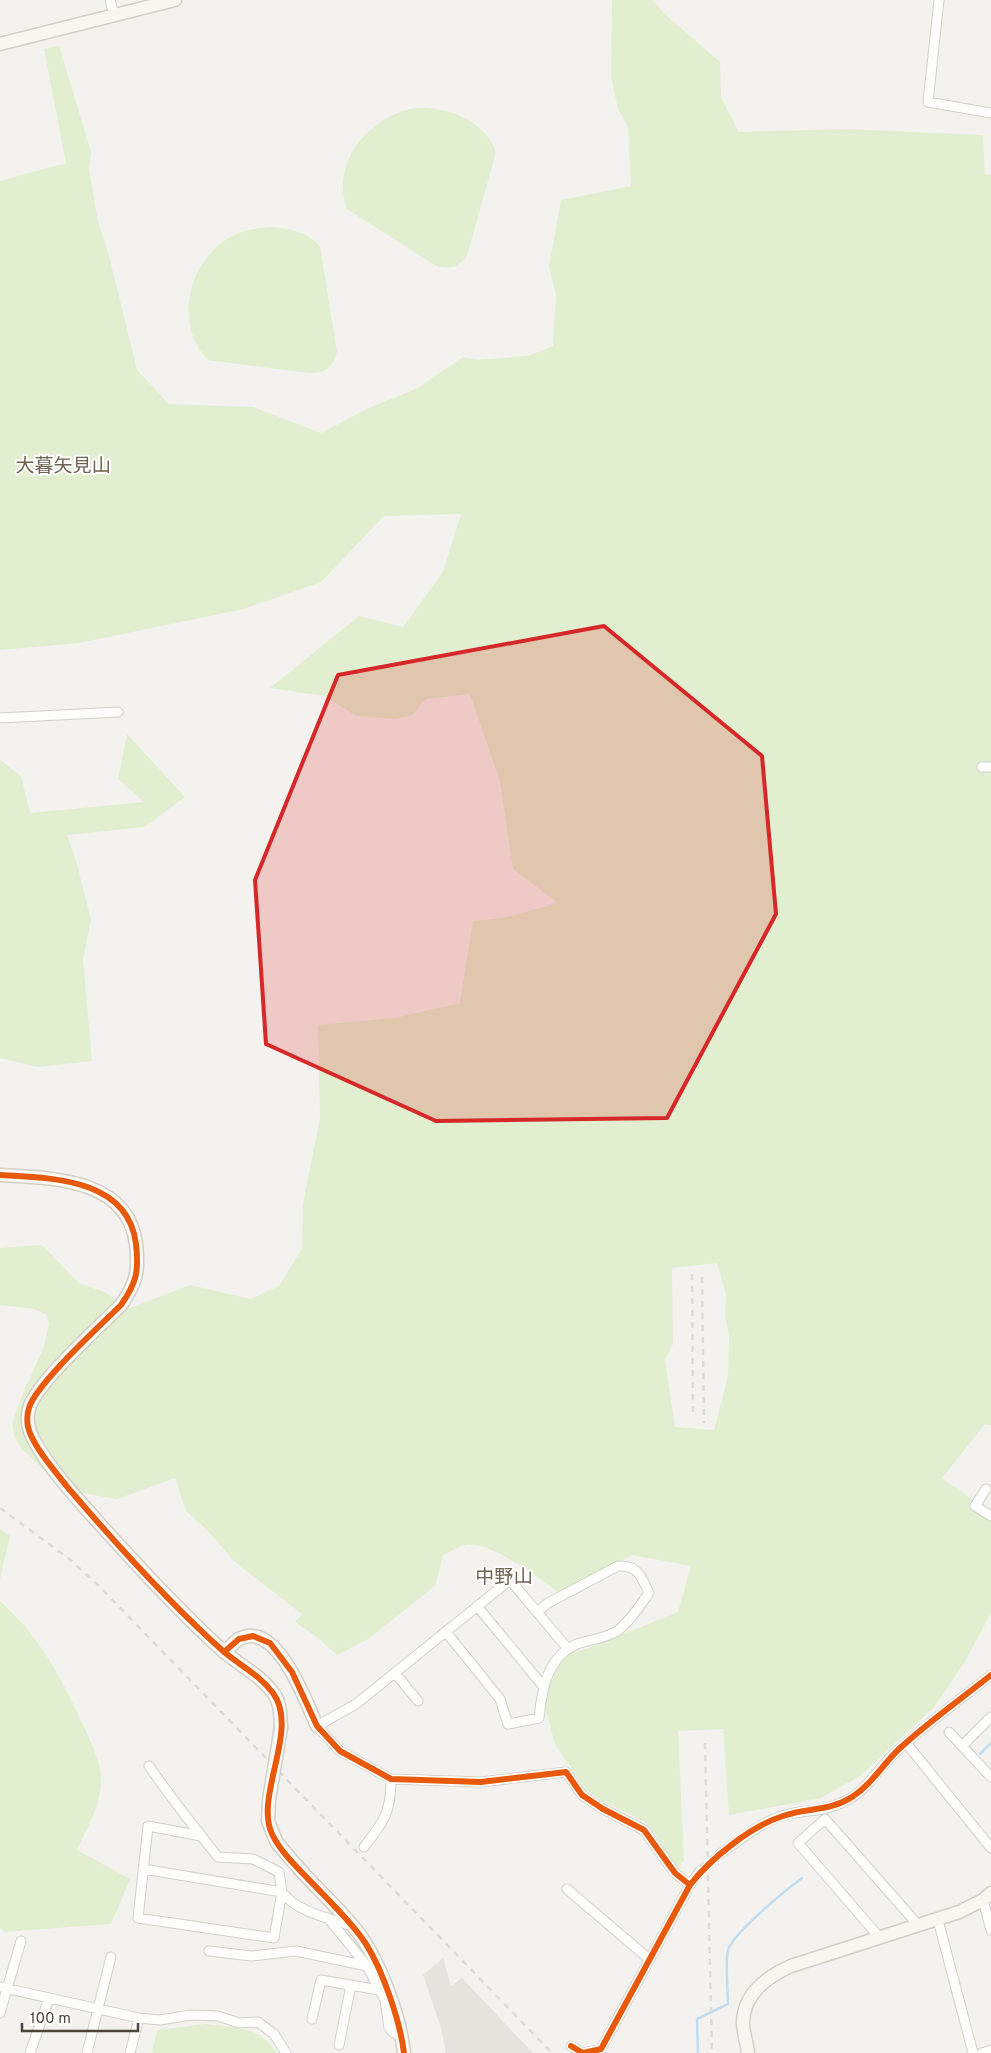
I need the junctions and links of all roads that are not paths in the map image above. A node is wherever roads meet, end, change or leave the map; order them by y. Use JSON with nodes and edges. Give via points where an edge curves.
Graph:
{"nodes":[{"id":1,"x":110,"y":0,"type":"edge"},
{"id":2,"x":175,"y":0,"type":"edge"},
{"id":3,"x":939,"y":0,"type":"edge"},
{"id":4,"x":114,"y":15,"type":"junction"},
{"id":5,"x":0,"y":44,"type":"edge"},
{"id":6,"x":991,"y":112,"type":"edge"},
{"id":7,"x":118,"y":712,"type":"dead end"},
{"id":8,"x":0,"y":718,"type":"edge"},
{"id":9,"x":0,"y":1175,"type":"edge"},
{"id":10,"x":986,"y":1489,"type":"dead end"},
{"id":11,"x":991,"y":1516,"type":"edge"},
{"id":12,"x":477,"y":1606,"type":"junction"},
{"id":13,"x":537,"y":1612,"type":"junction"},
{"id":14,"x":446,"y":1632,"type":"junction"},
{"id":15,"x":568,"y":1649,"type":"junction"},
{"id":16,"x":224,"y":1652,"type":"junction"},
{"id":17,"x":395,"y":1673,"type":"junction"},
{"id":18,"x":991,"y":1675,"type":"edge"},
{"id":19,"x":543,"y":1686,"type":"junction"},
{"id":20,"x":418,"y":1701,"type":"dead end"},
{"id":21,"x":991,"y":1717,"type":"edge"},
{"id":22,"x":317,"y":1726,"type":"junction"},
{"id":23,"x":949,"y":1732,"type":"dead end"},
{"id":24,"x":906,"y":1743,"type":"junction"},
{"id":25,"x":962,"y":1746,"type":"junction"},
{"id":26,"x":149,"y":1766,"type":"dead end"},
{"id":27,"x":991,"y":1777,"type":"edge"},
{"id":28,"x":391,"y":1779,"type":"junction"},
{"id":29,"x":201,"y":1836,"type":"junction"},
{"id":30,"x":364,"y":1847,"type":"dead end"},
{"id":31,"x":991,"y":1848,"type":"edge"},
{"id":32,"x":720,"y":1854,"type":"tunnel mouth"},
{"id":33,"x":143,"y":1869,"type":"junction"},
{"id":34,"x":700,"y":1871,"type":"tunnel mouth"},
{"id":35,"x":690,"y":1885,"type":"junction"},
{"id":36,"x":567,"y":1889,"type":"dead end"},
{"id":37,"x":282,"y":1892,"type":"junction"},
{"id":38,"x":987,"y":1897,"type":"edge"},
{"id":39,"x":328,"y":1918,"type":"junction"},
{"id":40,"x":938,"y":1920,"type":"junction"},
{"id":41,"x":353,"y":1926,"type":"junction"},
{"id":42,"x":919,"y":1926,"type":"junction"},
{"id":43,"x":991,"y":1930,"type":"edge"},
{"id":44,"x":880,"y":1938,"type":"junction"},
{"id":45,"x":20,"y":1941,"type":"dead end"},
{"id":46,"x":209,"y":1951,"type":"dead end"},
{"id":47,"x":111,"y":1957,"type":"dead end"},
{"id":48,"x":649,"y":1959,"type":"junction"},
{"id":49,"x":367,"y":1966,"type":"junction"},
{"id":50,"x":351,"y":1985,"type":"junction"},
{"id":51,"x":4,"y":1988,"type":"edge"},
{"id":52,"x":379,"y":1990,"type":"junction"},
{"id":53,"x":49,"y":1998,"type":"junction"},
{"id":54,"x":100,"y":2009,"type":"junction"},
{"id":55,"x":0,"y":2013,"type":"edge"},
{"id":56,"x":139,"y":2018,"type":"junction"},
{"id":57,"x":312,"y":2020,"type":"dead end"},
{"id":58,"x":400,"y":2035,"type":"junction"},
{"id":59,"x":339,"y":2045,"type":"dead end"},
{"id":60,"x":571,"y":2046,"type":"dead end"},
{"id":61,"x":991,"y":2050,"type":"edge"},
{"id":62,"x":30,"y":2053,"type":"edge"},
{"id":63,"x":87,"y":2053,"type":"edge"},
{"id":64,"x":130,"y":2053,"type":"edge"},
{"id":65,"x":286,"y":2053,"type":"edge"},
{"id":66,"x":404,"y":2053,"type":"edge"},
{"id":67,"x":748,"y":2053,"type":"edge"},
{"id":68,"x":974,"y":2053,"type":"edge"},
{"id":69,"x":982,"y":2053,"type":"edge"}],
"edges":[{"from":1,"to":4,"type":"street"},
{"from":2,"to":4,"type":"street"},
{"from":3,"to":6,"type":"street","via":[[928,102]]},
{"from":4,"to":5,"type":"street"},
{"from":7,"to":8,"type":"street"},
{"from":9,"to":16,"type":"street","via":[[81,1184],[116,1203],[130,1221],[138,1269],[130,1292],[33,1397],[28,1410],[28,1426],[56,1473],[85,1508],[148,1577]]},
{"from":10,"to":11,"type":"street","via":[[975,1506]]},
{"from":12,"to":13,"type":"street","via":[[510,1580]]},
{"from":12,"to":14,"type":"street"},
{"from":12,"to":19,"type":"street"},
{"from":13,"to":15,"type":"street"},
{"from":13,"to":15,"type":"street","via":[[618,1566],[634,1568],[648,1592],[632,1615],[619,1630],[608,1636]]},
{"from":14,"to":17,"type":"street"},
{"from":14,"to":19,"type":"street","via":[[500,1699],[508,1724],[539,1718]]},
{"from":15,"to":19,"type":"street","via":[[557,1658]]},
{"from":16,"to":22,"type":"street","via":[[239,1639],[253,1636],[270,1644],[292,1672]]},
{"from":16,"to":41,"type":"street","bridge":true,"via":[[258,1677],[275,1695],[280,1711],[281,1727],[269,1800],[268,1821],[272,1834],[303,1873]]},
{"from":17,"to":20,"type":"street"},
{"from":17,"to":22,"type":"street","via":[[356,1704]]},
{"from":18,"to":24,"type":"street"},
{"from":21,"to":25,"type":"street"},
{"from":22,"to":28,"type":"street","via":[[340,1751]]},
{"from":23,"to":25,"type":"street"},
{"from":24,"to":31,"type":"street"},
{"from":24,"to":32,"type":"street","via":[[852,1798],[828,1809],[783,1816],[756,1829]]},
{"from":25,"to":27,"type":"street"},
{"from":26,"to":29,"type":"street"},
{"from":28,"to":30,"type":"street","via":[[388,1812]]},
{"from":28,"to":35,"type":"street","via":[[481,1782],[566,1772],[582,1795],[644,1830],[674,1873]]},
{"from":29,"to":33,"type":"street","via":[[148,1826]]},
{"from":29,"to":37,"type":"street","via":[[218,1857],[253,1859],[279,1872]]},
{"from":33,"to":37,"type":"street"},
{"from":33,"to":37,"type":"street","via":[[138,1918],[274,1938]]},
{"from":34,"to":35,"type":"street"},
{"from":35,"to":48,"type":"street"},
{"from":36,"to":48,"type":"street"},
{"from":37,"to":39,"type":"street","via":[[290,1902]]},
{"from":38,"to":40,"type":"street"},
{"from":38,"to":43,"type":"street"},
{"from":39,"to":41,"type":"street"},
{"from":39,"to":49,"type":"street"},
{"from":40,"to":42,"type":"street"},
{"from":40,"to":68,"type":"street"},
{"from":41,"to":58,"type":"street","via":[[370,1952],[393,2007]]},
{"from":42,"to":44,"type":"street"},
{"from":42,"to":44,"type":"street","via":[[825,1819],[798,1843]]},
{"from":44,"to":67,"type":"street","via":[[791,1966],[772,1974],[759,1985],[750,1998],[743,2022]]},
{"from":45,"to":51,"type":"street"},
{"from":46,"to":49,"type":"street","via":[[251,1956],[296,1952]]},
{"from":47,"to":54,"type":"street"},
{"from":48,"to":60,"type":"street","via":[[601,2049],[583,2053]]},
{"from":49,"to":52,"type":"street"},
{"from":50,"to":52,"type":"street"},
{"from":50,"to":57,"type":"street","via":[[321,1980]]},
{"from":50,"to":59,"type":"street"},
{"from":51,"to":53,"type":"street"},
{"from":51,"to":55,"type":"street"},
{"from":52,"to":58,"type":"street","via":[[387,2007],[389,2028]]},
{"from":53,"to":54,"type":"street"},
{"from":53,"to":62,"type":"street"},
{"from":54,"to":56,"type":"street"},
{"from":54,"to":63,"type":"street"},
{"from":56,"to":64,"type":"street"},
{"from":56,"to":65,"type":"street","via":[[160,2020],[191,2015],[218,2016],[239,2023],[258,2022],[274,2034]]},
{"from":58,"to":66,"type":"street"},
{"from":61,"to":69,"type":"street"}]}
